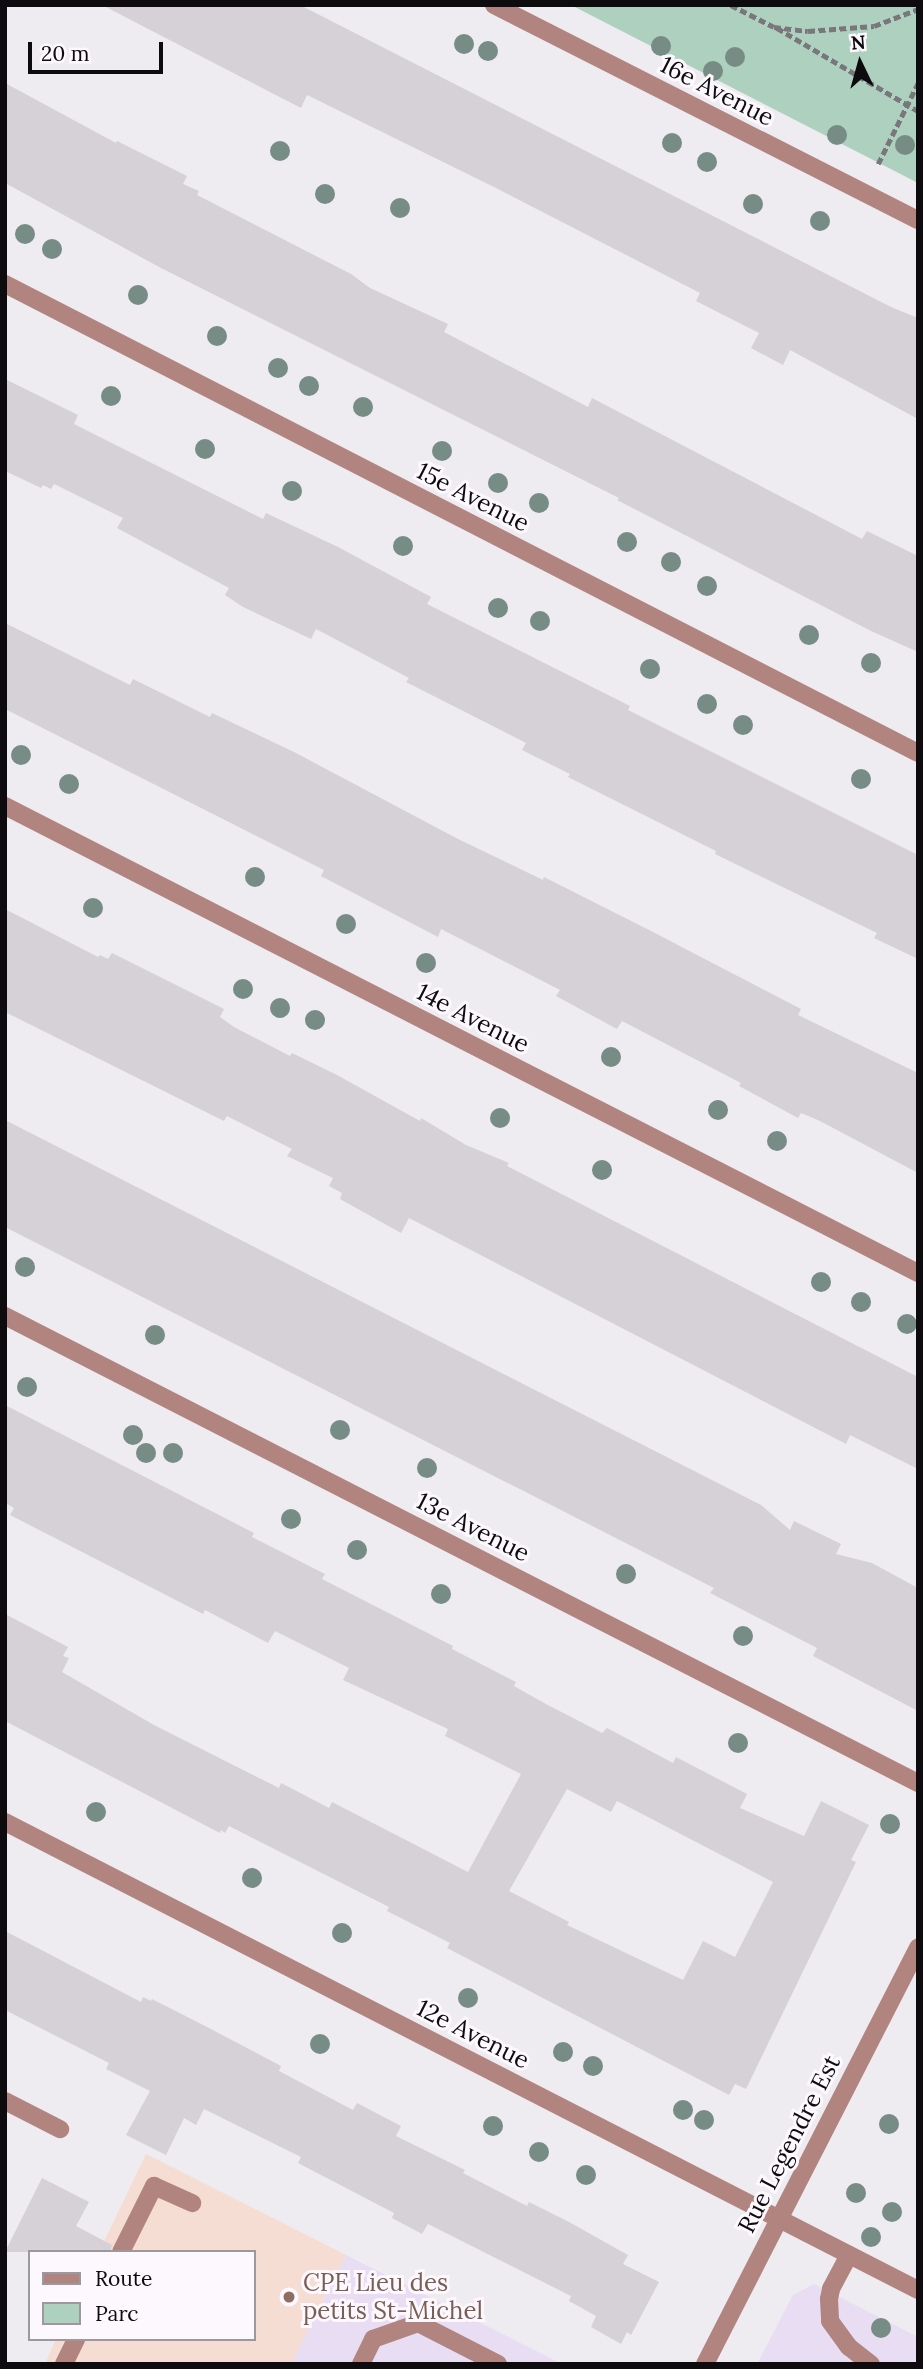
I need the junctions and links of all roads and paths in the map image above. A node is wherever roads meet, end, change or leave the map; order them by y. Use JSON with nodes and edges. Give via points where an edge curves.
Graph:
{"nodes":[{"id":1,"x":494,"y":5,"type":"edge"},
{"id":2,"x":731,"y":5,"type":"edge"},
{"id":3,"x":918,"y":9,"type":"edge"},
{"id":4,"x":774,"y":27,"type":"junction"},
{"id":5,"x":918,"y":83,"type":"edge"},
{"id":6,"x":907,"y":105,"type":"junction"},
{"id":7,"x":918,"y":111,"type":"edge"},
{"id":8,"x":864,"y":193,"type":"junction"},
{"id":9,"x":918,"y":220,"type":"edge"},
{"id":10,"x":5,"y":284,"type":"edge"},
{"id":11,"x":918,"y":753,"type":"edge"},
{"id":12,"x":5,"y":806,"type":"edge"},
{"id":13,"x":918,"y":1273,"type":"edge"},
{"id":14,"x":5,"y":1316,"type":"edge"},
{"id":15,"x":918,"y":1783,"type":"edge"},
{"id":16,"x":5,"y":1822,"type":"edge"},
{"id":17,"x":918,"y":1947,"type":"edge"},
{"id":18,"x":5,"y":2101,"type":"edge"},
{"id":19,"x":60,"y":2129,"type":"dead end"},
{"id":20,"x":192,"y":2203,"type":"dead end"},
{"id":21,"x":779,"y":2219,"type":"junction"},
{"id":22,"x":122,"y":2250,"type":"edge"},
{"id":23,"x":849,"y":2255,"type":"junction"},
{"id":24,"x":918,"y":2290,"type":"edge"},
{"id":25,"x":75,"y":2341,"type":"edge"},
{"id":26,"x":64,"y":2364,"type":"edge"},
{"id":27,"x":361,"y":2364,"type":"edge"},
{"id":28,"x":498,"y":2364,"type":"edge"},
{"id":29,"x":705,"y":2364,"type":"edge"},
{"id":30,"x":871,"y":2364,"type":"edge"}],
"edges":[{"from":1,"to":8,"type":"street","name":"16e Avenue"},
{"from":2,"to":4,"type":"path"},
{"from":3,"to":4,"type":"path","via":[[874,26],[843,30],[808,32]]},
{"from":4,"to":6,"type":"path"},
{"from":5,"to":6,"type":"path"},
{"from":6,"to":7,"type":"path"},
{"from":6,"to":8,"type":"path"},
{"from":8,"to":9,"type":"street","name":"16e Avenue"},
{"from":10,"to":11,"type":"street","name":"15e Avenue"},
{"from":12,"to":13,"type":"street","name":"14e Avenue"},
{"from":14,"to":15,"type":"street","name":"13e Avenue"},
{"from":16,"to":21,"type":"street","name":"12e Avenue"},
{"from":17,"to":21,"type":"street","name":"Rue Legendre Est"},
{"from":18,"to":19,"type":"street"},
{"from":20,"to":22,"type":"street","via":[[155,2186]]},
{"from":21,"to":23,"type":"street","name":"12e Avenue"},
{"from":21,"to":29,"type":"street","name":"Rue Legendre Est"},
{"from":23,"to":24,"type":"street","name":"12e Avenue"},
{"from":23,"to":30,"type":"street","via":[[831,2290],[830,2321],[849,2347]]},
{"from":25,"to":26,"type":"street"},
{"from":27,"to":28,"type":"street","via":[[373,2339],[418,2323]]}]}
